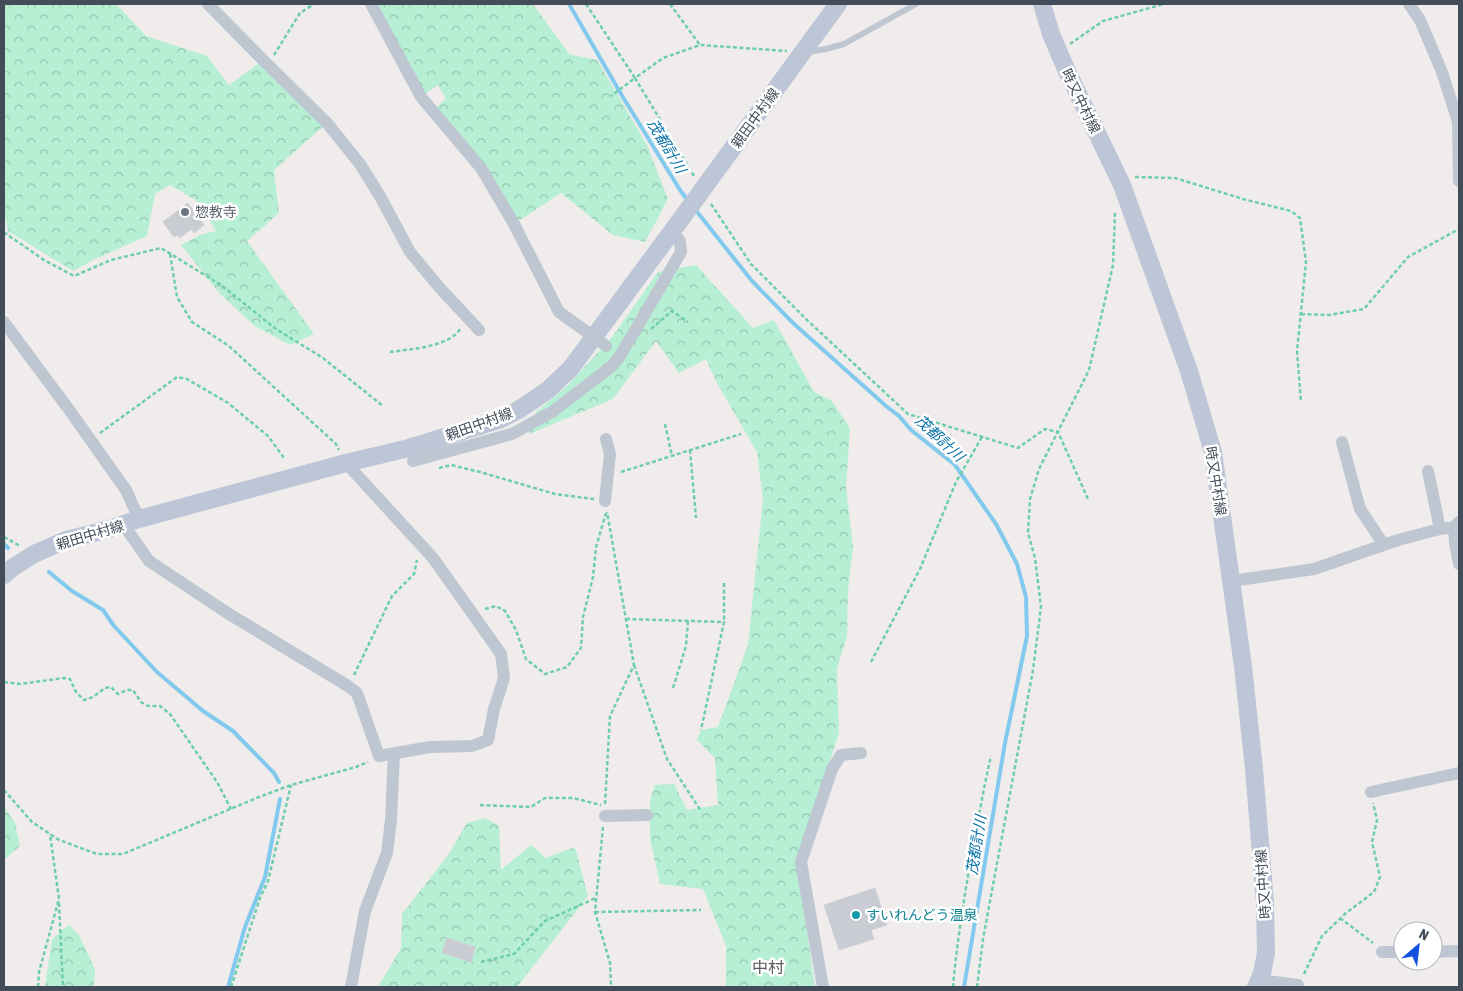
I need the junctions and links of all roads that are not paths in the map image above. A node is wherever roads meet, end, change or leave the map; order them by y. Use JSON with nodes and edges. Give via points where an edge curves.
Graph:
{"nodes":[{"id":1,"x":208,"y":4,"type":"edge"},
{"id":2,"x":371,"y":4,"type":"edge"},
{"id":3,"x":838,"y":4,"type":"edge"},
{"id":4,"x":916,"y":4,"type":"edge"},
{"id":5,"x":1042,"y":4,"type":"edge"},
{"id":6,"x":1410,"y":4,"type":"edge"},
{"id":7,"x":803,"y":52,"type":"junction"},
{"id":8,"x":1459,"y":181,"type":"edge"},
{"id":9,"x":672,"y":232,"type":"junction"},
{"id":10,"x":4,"y":322,"type":"edge"},
{"id":11,"x":478,"y":330,"type":"dead end"},
{"id":12,"x":620,"y":356,"type":"junction"},
{"id":13,"x":606,"y":439,"type":"dead end"},
{"id":14,"x":1342,"y":442,"type":"dead end"},
{"id":15,"x":413,"y":462,"type":"dead end"},
{"id":16,"x":346,"y":463,"type":"junction"},
{"id":17,"x":1428,"y":471,"type":"dead end"},
{"id":18,"x":605,"y":501,"type":"road end"},
{"id":19,"x":131,"y":522,"type":"junction"},
{"id":20,"x":1457,"y":525,"type":"edge"},
{"id":21,"x":1440,"y":529,"type":"junction"},
{"id":22,"x":1384,"y":545,"type":"junction"},
{"id":23,"x":1459,"y":564,"type":"edge"},
{"id":24,"x":4,"y":576,"type":"edge"},
{"id":25,"x":1232,"y":582,"type":"junction"},
{"id":26,"x":861,"y":753,"type":"dead end"},
{"id":27,"x":394,"y":754,"type":"junction"},
{"id":28,"x":1459,"y":773,"type":"edge"},
{"id":29,"x":1371,"y":792,"type":"road end"},
{"id":30,"x":605,"y":811,"type":"road end"},
{"id":31,"x":647,"y":815,"type":"dead end"},
{"id":32,"x":1459,"y":951,"type":"edge"},
{"id":33,"x":1382,"y":952,"type":"road end"},
{"id":34,"x":1393,"y":952,"type":"edge"},
{"id":35,"x":1443,"y":952,"type":"edge"},
{"id":36,"x":1258,"y":984,"type":"edge"},
{"id":37,"x":1298,"y":985,"type":"road end"},
{"id":38,"x":351,"y":987,"type":"edge"},
{"id":39,"x":823,"y":987,"type":"edge"}],
"edges":[{"from":1,"to":11,"type":"street","via":[[327,123],[360,164],[410,252]]},
{"from":2,"to":12,"type":"street","bridge":true,"via":[[421,97],[481,168],[560,312]]},
{"from":3,"to":7,"type":"main road","name":"親田中村線"},
{"from":4,"to":7,"type":"lane","via":[[844,44]]},
{"from":5,"to":25,"type":"main road","name":"時又中村線","via":[[1051,34],[1119,180],[1189,370],[1213,452]]},
{"from":6,"to":8,"type":"street","via":[[1442,72],[1458,122]]},
{"from":7,"to":9,"type":"main road","name":"親田中村線","bridge":true,"via":[[702,181]]},
{"from":9,"to":12,"type":"street","via":[[680,241],[682,252]]},
{"from":9,"to":16,"type":"main road","name":"親田中村線","via":[[571,368],[548,390],[499,420],[406,450]]},
{"from":10,"to":19,"type":"street","via":[[126,490]]},
{"from":12,"to":15,"type":"street","via":[[612,366],[552,412],[512,434]]},
{"from":13,"to":18,"type":"street","via":[[610,454]]},
{"from":14,"to":22,"type":"street","via":[[1360,509]]},
{"from":16,"to":19,"type":"main road","name":"親田中村線"},
{"from":16,"to":27,"type":"street","via":[[433,558],[500,654],[504,678],[488,740],[472,746],[430,747]]},
{"from":17,"to":21,"type":"street"},
{"from":19,"to":24,"type":"main road","name":"親田中村線","via":[[66,540],[34,554]]},
{"from":19,"to":27,"type":"street","via":[[149,561],[357,693],[379,756]]},
{"from":20,"to":21,"type":"street"},
{"from":20,"to":23,"type":"street","via":[[1454,543]]},
{"from":21,"to":22,"type":"street"},
{"from":22,"to":25,"type":"street","via":[[1314,569]]},
{"from":25,"to":36,"type":"main road","name":"時又中村線","via":[[1254,769],[1265,903],[1266,952]]},
{"from":26,"to":39,"type":"street","via":[[841,755],[832,769],[801,862]]},
{"from":27,"to":38,"type":"street","via":[[387,853],[365,911]]},
{"from":28,"to":29,"type":"street"},
{"from":30,"to":31,"type":"street"},
{"from":32,"to":35,"type":"street"},
{"from":33,"to":34,"type":"street"},
{"from":36,"to":37,"type":"street"}]}
